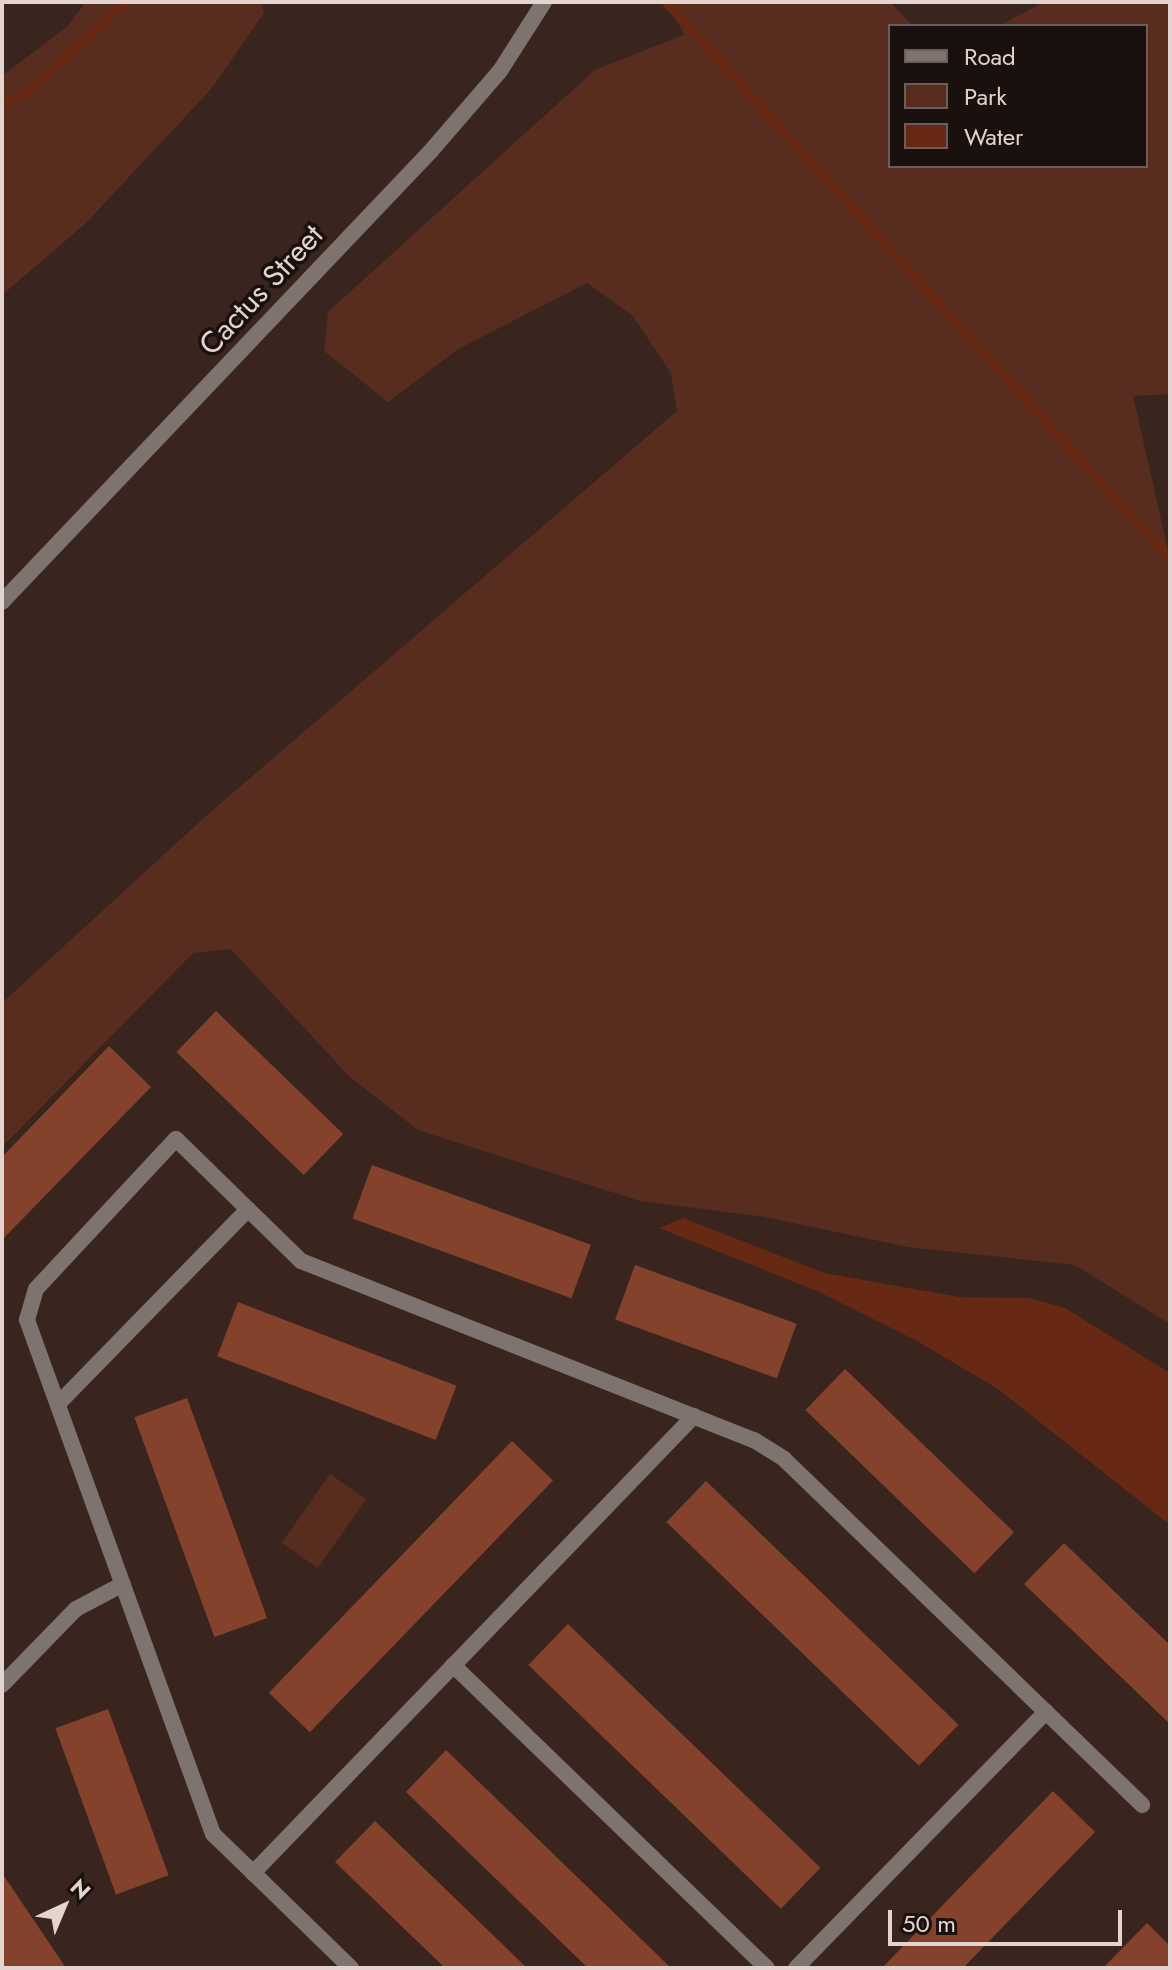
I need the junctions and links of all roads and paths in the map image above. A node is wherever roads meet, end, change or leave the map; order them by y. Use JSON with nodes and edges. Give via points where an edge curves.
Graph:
{"nodes":[{"id":1,"x":544,"y":2,"type":"edge"},
{"id":2,"x":2,"y":602,"type":"edge"},
{"id":3,"x":248,"y":1209,"type":"junction"},
{"id":4,"x":58,"y":1404,"type":"junction"},
{"id":5,"x":694,"y":1416,"type":"junction"},
{"id":6,"x":123,"y":1584,"type":"junction"},
{"id":7,"x":453,"y":1665,"type":"junction"},
{"id":8,"x":2,"y":1685,"type":"edge"},
{"id":9,"x":1046,"y":1712,"type":"junction"},
{"id":10,"x":1142,"y":1805,"type":"dead end"},
{"id":11,"x":253,"y":1873,"type":"junction"},
{"id":12,"x":351,"y":1968,"type":"edge"},
{"id":13,"x":767,"y":1968,"type":"edge"},
{"id":14,"x":796,"y":1968,"type":"edge"}],
"edges":[{"from":1,"to":2,"type":"street","name":"Cactus Street","via":[[500,71],[430,152]]},
{"from":3,"to":4,"type":"street"},
{"from":3,"to":4,"type":"street","via":[[176,1139],[36,1289],[28,1305],[27,1320]]},
{"from":3,"to":5,"type":"street","via":[[301,1261],[326,1274]]},
{"from":4,"to":6,"type":"street"},
{"from":5,"to":7,"type":"street"},
{"from":5,"to":9,"type":"street","via":[[754,1440],[784,1459]]},
{"from":6,"to":8,"type":"street","via":[[76,1609]]},
{"from":6,"to":11,"type":"street","via":[[213,1834]]},
{"from":7,"to":11,"type":"street"},
{"from":7,"to":13,"type":"street"},
{"from":9,"to":10,"type":"street"},
{"from":9,"to":14,"type":"street"},
{"from":11,"to":12,"type":"street"}]}
